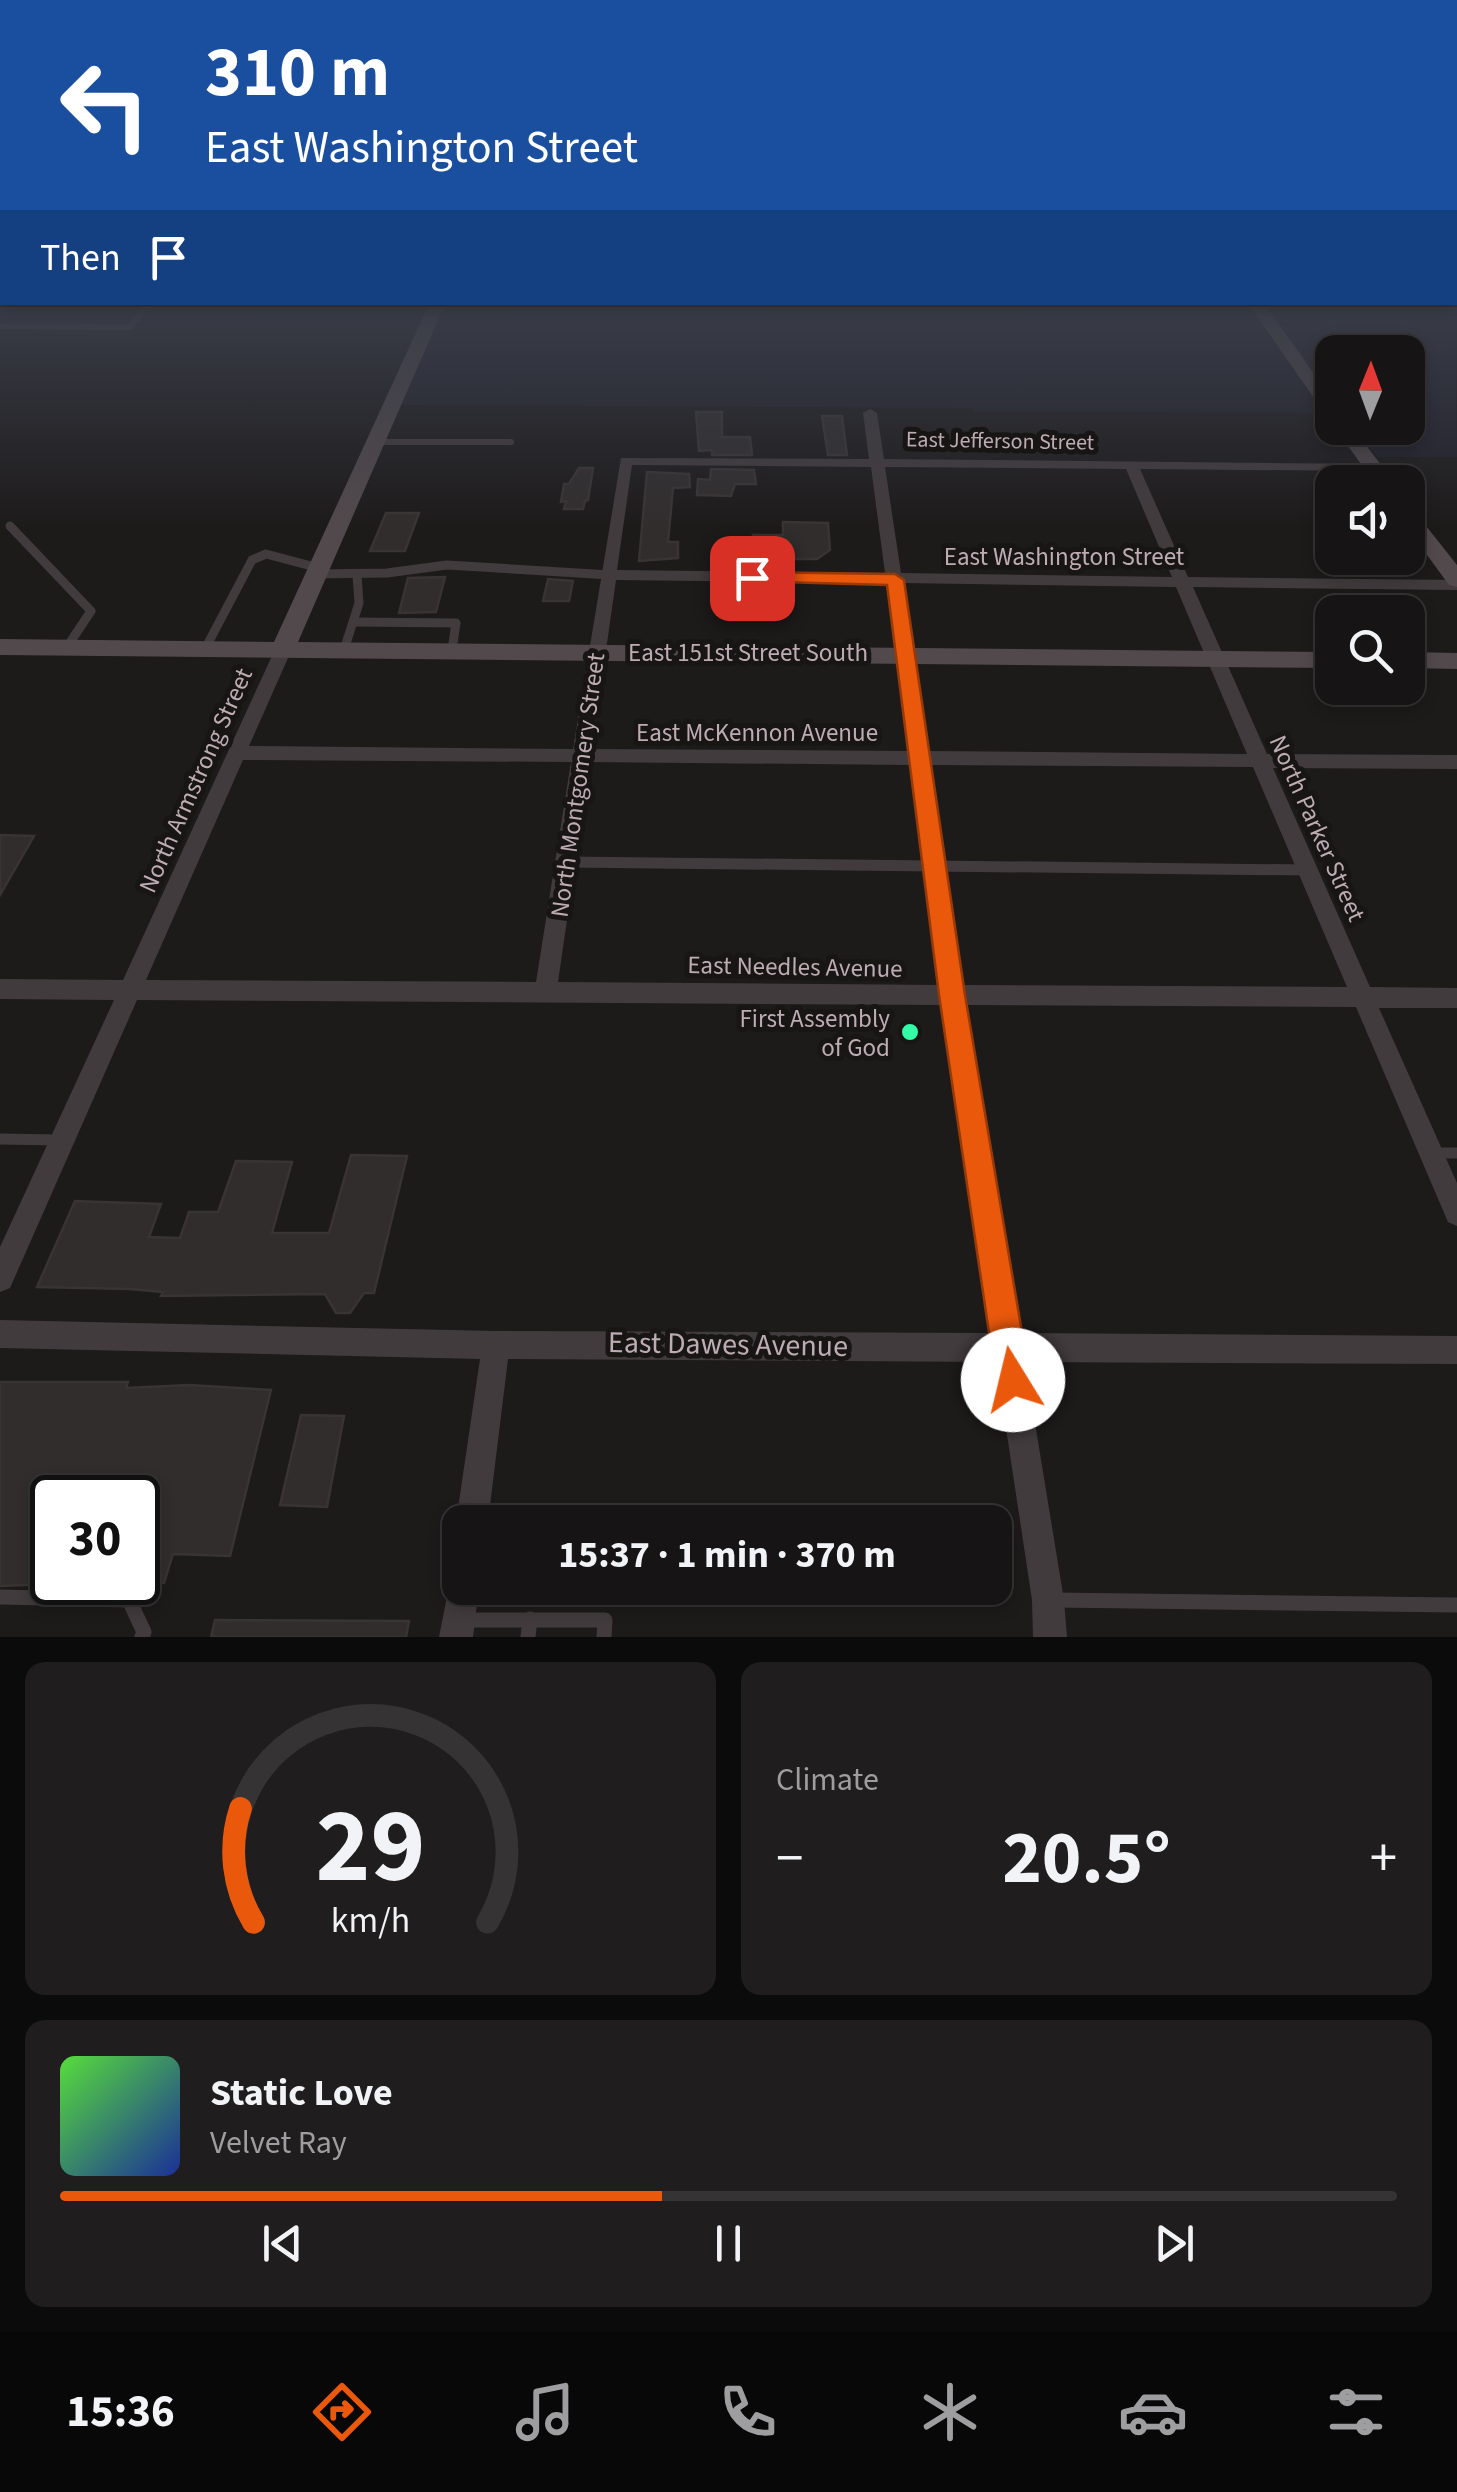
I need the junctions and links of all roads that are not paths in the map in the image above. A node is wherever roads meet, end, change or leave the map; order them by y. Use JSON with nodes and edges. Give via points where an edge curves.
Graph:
{"nodes":[{"id":1,"x":405,"y":376,"type":"edge"},
{"id":2,"x":870,"y":413,"type":"dead end"},
{"id":3,"x":376,"y":442,"type":"junction"},
{"id":4,"x":510,"y":442,"type":"dead end"},
{"id":5,"x":626,"y":461,"type":"joint"},
{"id":6,"x":878,"y":462,"type":"junction"},
{"id":7,"x":1132,"y":464,"type":"junction"},
{"id":8,"x":1315,"y":472,"type":"edge"},
{"id":9,"x":10,"y":526,"type":"dead end"},
{"id":10,"x":1425,"y":539,"type":"edge"},
{"id":11,"x":317,"y":571,"type":"junction"},
{"id":12,"x":357,"y":575,"type":"junction"},
{"id":13,"x":610,"y":575,"type":"junction"},
{"id":14,"x":895,"y":580,"type":"junction"},
{"id":15,"x":1181,"y":582,"type":"junction"},
{"id":16,"x":1457,"y":582,"type":"edge"},
{"id":17,"x":354,"y":622,"type":"junction"},
{"id":18,"x":0,"y":647,"type":"edge"},
{"id":19,"x":68,"y":647,"type":"junction"},
{"id":20,"x":205,"y":648,"type":"junction"},
{"id":21,"x":283,"y":649,"type":"junction"},
{"id":22,"x":344,"y":650,"type":"junction"},
{"id":23,"x":452,"y":650,"type":"junction"},
{"id":24,"x":596,"y":651,"type":"junction"},
{"id":25,"x":904,"y":653,"type":"junction"},
{"id":26,"x":1214,"y":658,"type":"junction"},
{"id":27,"x":1315,"y":660,"type":"edge"},
{"id":28,"x":1425,"y":660,"type":"edge"},
{"id":29,"x":1457,"y":661,"type":"edge"},
{"id":30,"x":237,"y":753,"type":"junction"},
{"id":31,"x":920,"y":756,"type":"junction"},
{"id":32,"x":583,"y":757,"type":"junction"},
{"id":33,"x":1258,"y":761,"type":"junction"},
{"id":34,"x":1457,"y":762,"type":"edge"},
{"id":35,"x":567,"y":862,"type":"junction"},
{"id":36,"x":934,"y":865,"type":"junction"},
{"id":37,"x":1306,"y":870,"type":"junction"},
{"id":38,"x":0,"y":989,"type":"edge"},
{"id":39,"x":132,"y":990,"type":"junction"},
{"id":40,"x":546,"y":990,"type":"junction"},
{"id":41,"x":952,"y":995,"type":"junction"},
{"id":42,"x":1360,"y":997,"type":"junction"},
{"id":43,"x":1457,"y":998,"type":"edge"},
{"id":44,"x":0,"y":1139,"type":"edge"},
{"id":45,"x":61,"y":1140,"type":"junction"},
{"id":46,"x":1430,"y":1153,"type":"junction"},
{"id":47,"x":1457,"y":1153,"type":"edge"},
{"id":48,"x":1457,"y":1212,"type":"edge"},
{"id":49,"x":0,"y":1278,"type":"edge"},
{"id":50,"x":0,"y":1334,"type":"edge"},
{"id":51,"x":496,"y":1345,"type":"junction"},
{"id":52,"x":1008,"y":1347,"type":"junction"},
{"id":53,"x":1457,"y":1350,"type":"edge"},
{"id":54,"x":474,"y":1505,"type":"edge"},
{"id":55,"x":0,"y":1597,"type":"edge"},
{"id":56,"x":1048,"y":1600,"type":"junction"},
{"id":57,"x":1457,"y":1605,"type":"edge"},
{"id":58,"x":459,"y":1615,"type":"edge"},
{"id":59,"x":529,"y":1628,"type":"edge"},
{"id":60,"x":604,"y":1628,"type":"edge"},
{"id":61,"x":142,"y":1637,"type":"edge"},
{"id":62,"x":1050,"y":1637,"type":"edge"}],
"edges":[{"from":1,"to":3,"type":"main road","name":"North Armstrong Street"},
{"from":2,"to":6,"type":"street"},
{"from":3,"to":4,"type":"lane"},
{"from":3,"to":11,"type":"main road","name":"North Armstrong Street"},
{"from":5,"to":6,"type":"street","name":"East Jefferson Street"},
{"from":5,"to":13,"type":"street","name":"North Montgomery Street"},
{"from":6,"to":7,"type":"street","name":"East Jefferson Street"},
{"from":6,"to":14,"type":"street"},
{"from":7,"to":8,"type":"street","name":"East Jefferson Street"},
{"from":7,"to":15,"type":"street","name":"North Parker Street"},
{"from":9,"to":19,"type":"lane","via":[[91,611]]},
{"from":10,"to":16,"type":"main road"},
{"from":11,"to":12,"type":"lane"},
{"from":11,"to":20,"type":"lane","via":[[260,553]]},
{"from":11,"to":21,"type":"main road","name":"North Armstrong Street"},
{"from":12,"to":13,"type":"lane","via":[[448,565]]},
{"from":12,"to":17,"type":"lane"},
{"from":13,"to":14,"type":"street","name":"East Washington Street"},
{"from":13,"to":24,"type":"street","name":"North Montgomery Street"},
{"from":14,"to":15,"type":"street","name":"East Washington Street"},
{"from":14,"to":25,"type":"street"},
{"from":15,"to":16,"type":"street","name":"East Washington Street"},
{"from":15,"to":26,"type":"street","name":"North Parker Street"},
{"from":17,"to":22,"type":"lane"},
{"from":17,"to":23,"type":"lane","via":[[456,623]]},
{"from":18,"to":19,"type":"main road","name":"East 151st Street South"},
{"from":19,"to":20,"type":"main road","name":"East 151st Street South"},
{"from":20,"to":21,"type":"main road","name":"East 151st Street South"},
{"from":21,"to":22,"type":"main road","name":"East 151st Street South"},
{"from":21,"to":30,"type":"street","name":"North Armstrong Street"},
{"from":22,"to":23,"type":"main road","name":"East 151st Street South"},
{"from":23,"to":24,"type":"main road","name":"East 151st Street South"},
{"from":24,"to":25,"type":"main road","name":"East 151st Street South"},
{"from":24,"to":32,"type":"street","name":"North Montgomery Street"},
{"from":25,"to":26,"type":"main road","name":"East 151st Street South"},
{"from":25,"to":31,"type":"street"},
{"from":26,"to":27,"type":"main road","name":"East 151st Street South"},
{"from":26,"to":33,"type":"street","name":"North Parker Street"},
{"from":28,"to":29,"type":"main road"},
{"from":30,"to":32,"type":"street","name":"East McKennon Avenue"},
{"from":30,"to":39,"type":"street","name":"North Armstrong Street"},
{"from":31,"to":32,"type":"street","name":"East McKennon Avenue"},
{"from":31,"to":33,"type":"street","name":"East McKennon Avenue"},
{"from":31,"to":36,"type":"street"},
{"from":32,"to":35,"type":"street","name":"North Montgomery Street"},
{"from":33,"to":34,"type":"street","name":"East McKennon Avenue"},
{"from":33,"to":37,"type":"street","name":"North Parker Street"},
{"from":35,"to":36,"type":"lane"},
{"from":35,"to":40,"type":"street","name":"North Montgomery Street"},
{"from":36,"to":37,"type":"lane"},
{"from":36,"to":41,"type":"street"},
{"from":37,"to":42,"type":"street","name":"North Parker Street"},
{"from":38,"to":39,"type":"street","name":"East Needles Avenue"},
{"from":39,"to":40,"type":"street","name":"East Needles Avenue"},
{"from":39,"to":45,"type":"street","name":"North Armstrong Street"},
{"from":40,"to":41,"type":"street","name":"East Needles Avenue"},
{"from":41,"to":42,"type":"street","name":"East Needles Avenue"},
{"from":41,"to":52,"type":"street"},
{"from":42,"to":43,"type":"street","name":"East Needles Avenue"},
{"from":42,"to":46,"type":"street","name":"North Parker Street"},
{"from":44,"to":45,"type":"lane"},
{"from":45,"to":49,"type":"street","name":"North Armstrong Street"},
{"from":46,"to":47,"type":"lane"},
{"from":46,"to":48,"type":"street","name":"North Parker Street"},
{"from":50,"to":51,"type":"street","name":"East Dawes Avenue"},
{"from":51,"to":52,"type":"street","name":"East Dawes Avenue"},
{"from":51,"to":54,"type":"street"},
{"from":52,"to":53,"type":"street","name":"East Dawes Avenue"},
{"from":52,"to":56,"type":"street"},
{"from":55,"to":61,"type":"lane","via":[[128,1600]]},
{"from":56,"to":57,"type":"lane"},
{"from":56,"to":62,"type":"street"},
{"from":58,"to":59,"type":"lane"},
{"from":59,"to":60,"type":"lane"}]}
